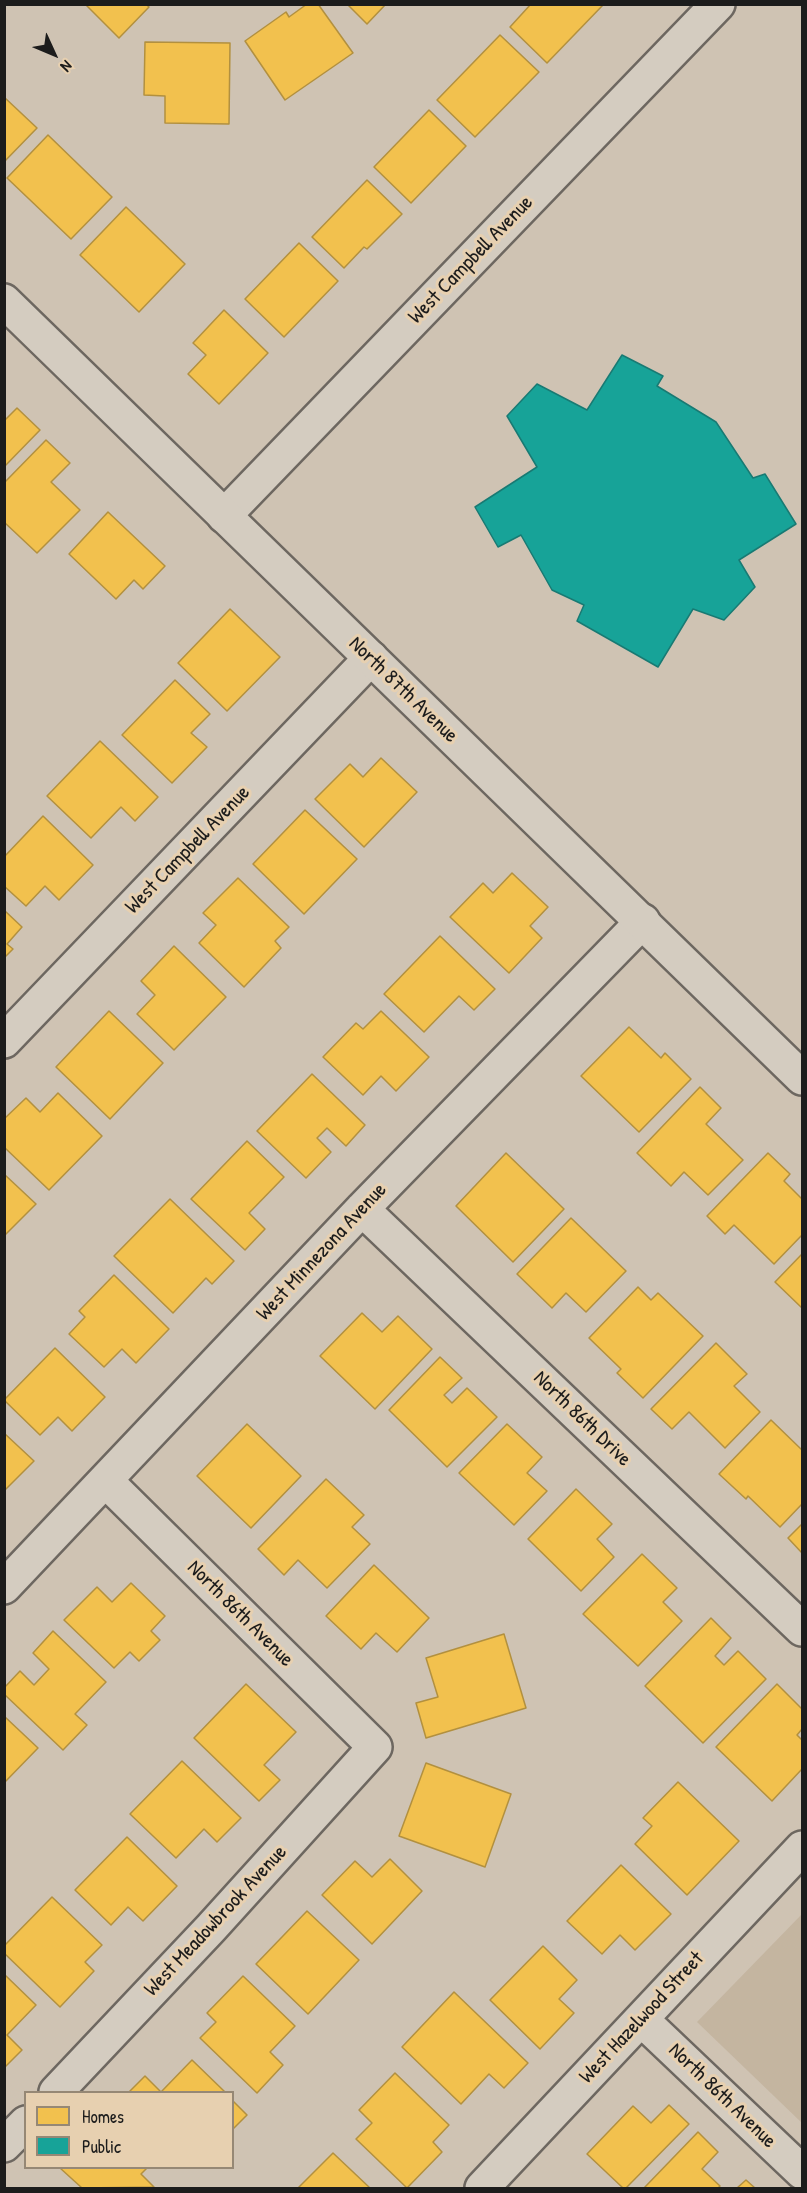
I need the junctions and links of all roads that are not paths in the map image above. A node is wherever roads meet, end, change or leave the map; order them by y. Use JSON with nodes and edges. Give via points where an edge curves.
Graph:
{"nodes":[{"id":1,"x":718,"y":4,"type":"edge"},
{"id":2,"x":4,"y":301,"type":"edge"},
{"id":3,"x":224,"y":516,"type":"junction"},
{"id":4,"x":371,"y":658,"type":"junction"},
{"id":5,"x":643,"y":921,"type":"junction"},
{"id":6,"x":4,"y":1041,"type":"edge"},
{"id":7,"x":802,"y":1078,"type":"edge"},
{"id":8,"x":362,"y":1209,"type":"junction"},
{"id":9,"x":106,"y":1481,"type":"junction"},
{"id":10,"x":4,"y":1587,"type":"edge"},
{"id":11,"x":802,"y":1629,"type":"edge"},
{"id":12,"x":375,"y":1747,"type":"joint"},
{"id":13,"x":802,"y":1848,"type":"edge"},
{"id":14,"x":641,"y":2019,"type":"junction"},
{"id":15,"x":57,"y":2091,"type":"edge"},
{"id":16,"x":24,"y":2125,"type":"edge"},
{"id":17,"x":4,"y":2145,"type":"edge"},
{"id":18,"x":802,"y":2172,"type":"edge"},
{"id":19,"x":482,"y":2188,"type":"edge"}],
"edges":[{"from":1,"to":3,"type":"street","name":"West Campbell Avenue"},
{"from":2,"to":3,"type":"street","name":"North 87th Avenue"},
{"from":3,"to":4,"type":"street","name":"North 87th Avenue"},
{"from":4,"to":5,"type":"street","name":"North 87th Avenue"},
{"from":4,"to":6,"type":"street","name":"West Campbell Avenue"},
{"from":5,"to":7,"type":"street","name":"North 87th Avenue"},
{"from":5,"to":8,"type":"street","name":"West Minnezona Avenue"},
{"from":8,"to":9,"type":"street","name":"West Minnezona Avenue"},
{"from":8,"to":11,"type":"street","name":"North 86th Drive"},
{"from":9,"to":10,"type":"street","name":"West Minnezona Avenue"},
{"from":9,"to":12,"type":"street","name":"North 86th Avenue"},
{"from":12,"to":15,"type":"street","name":"West Meadowbrook Avenue"},
{"from":13,"to":14,"type":"street","name":"West Hazelwood Street"},
{"from":14,"to":18,"type":"street","name":"North 86th Avenue"},
{"from":14,"to":19,"type":"street","name":"West Hazelwood Street"},
{"from":16,"to":17,"type":"street"}]}
